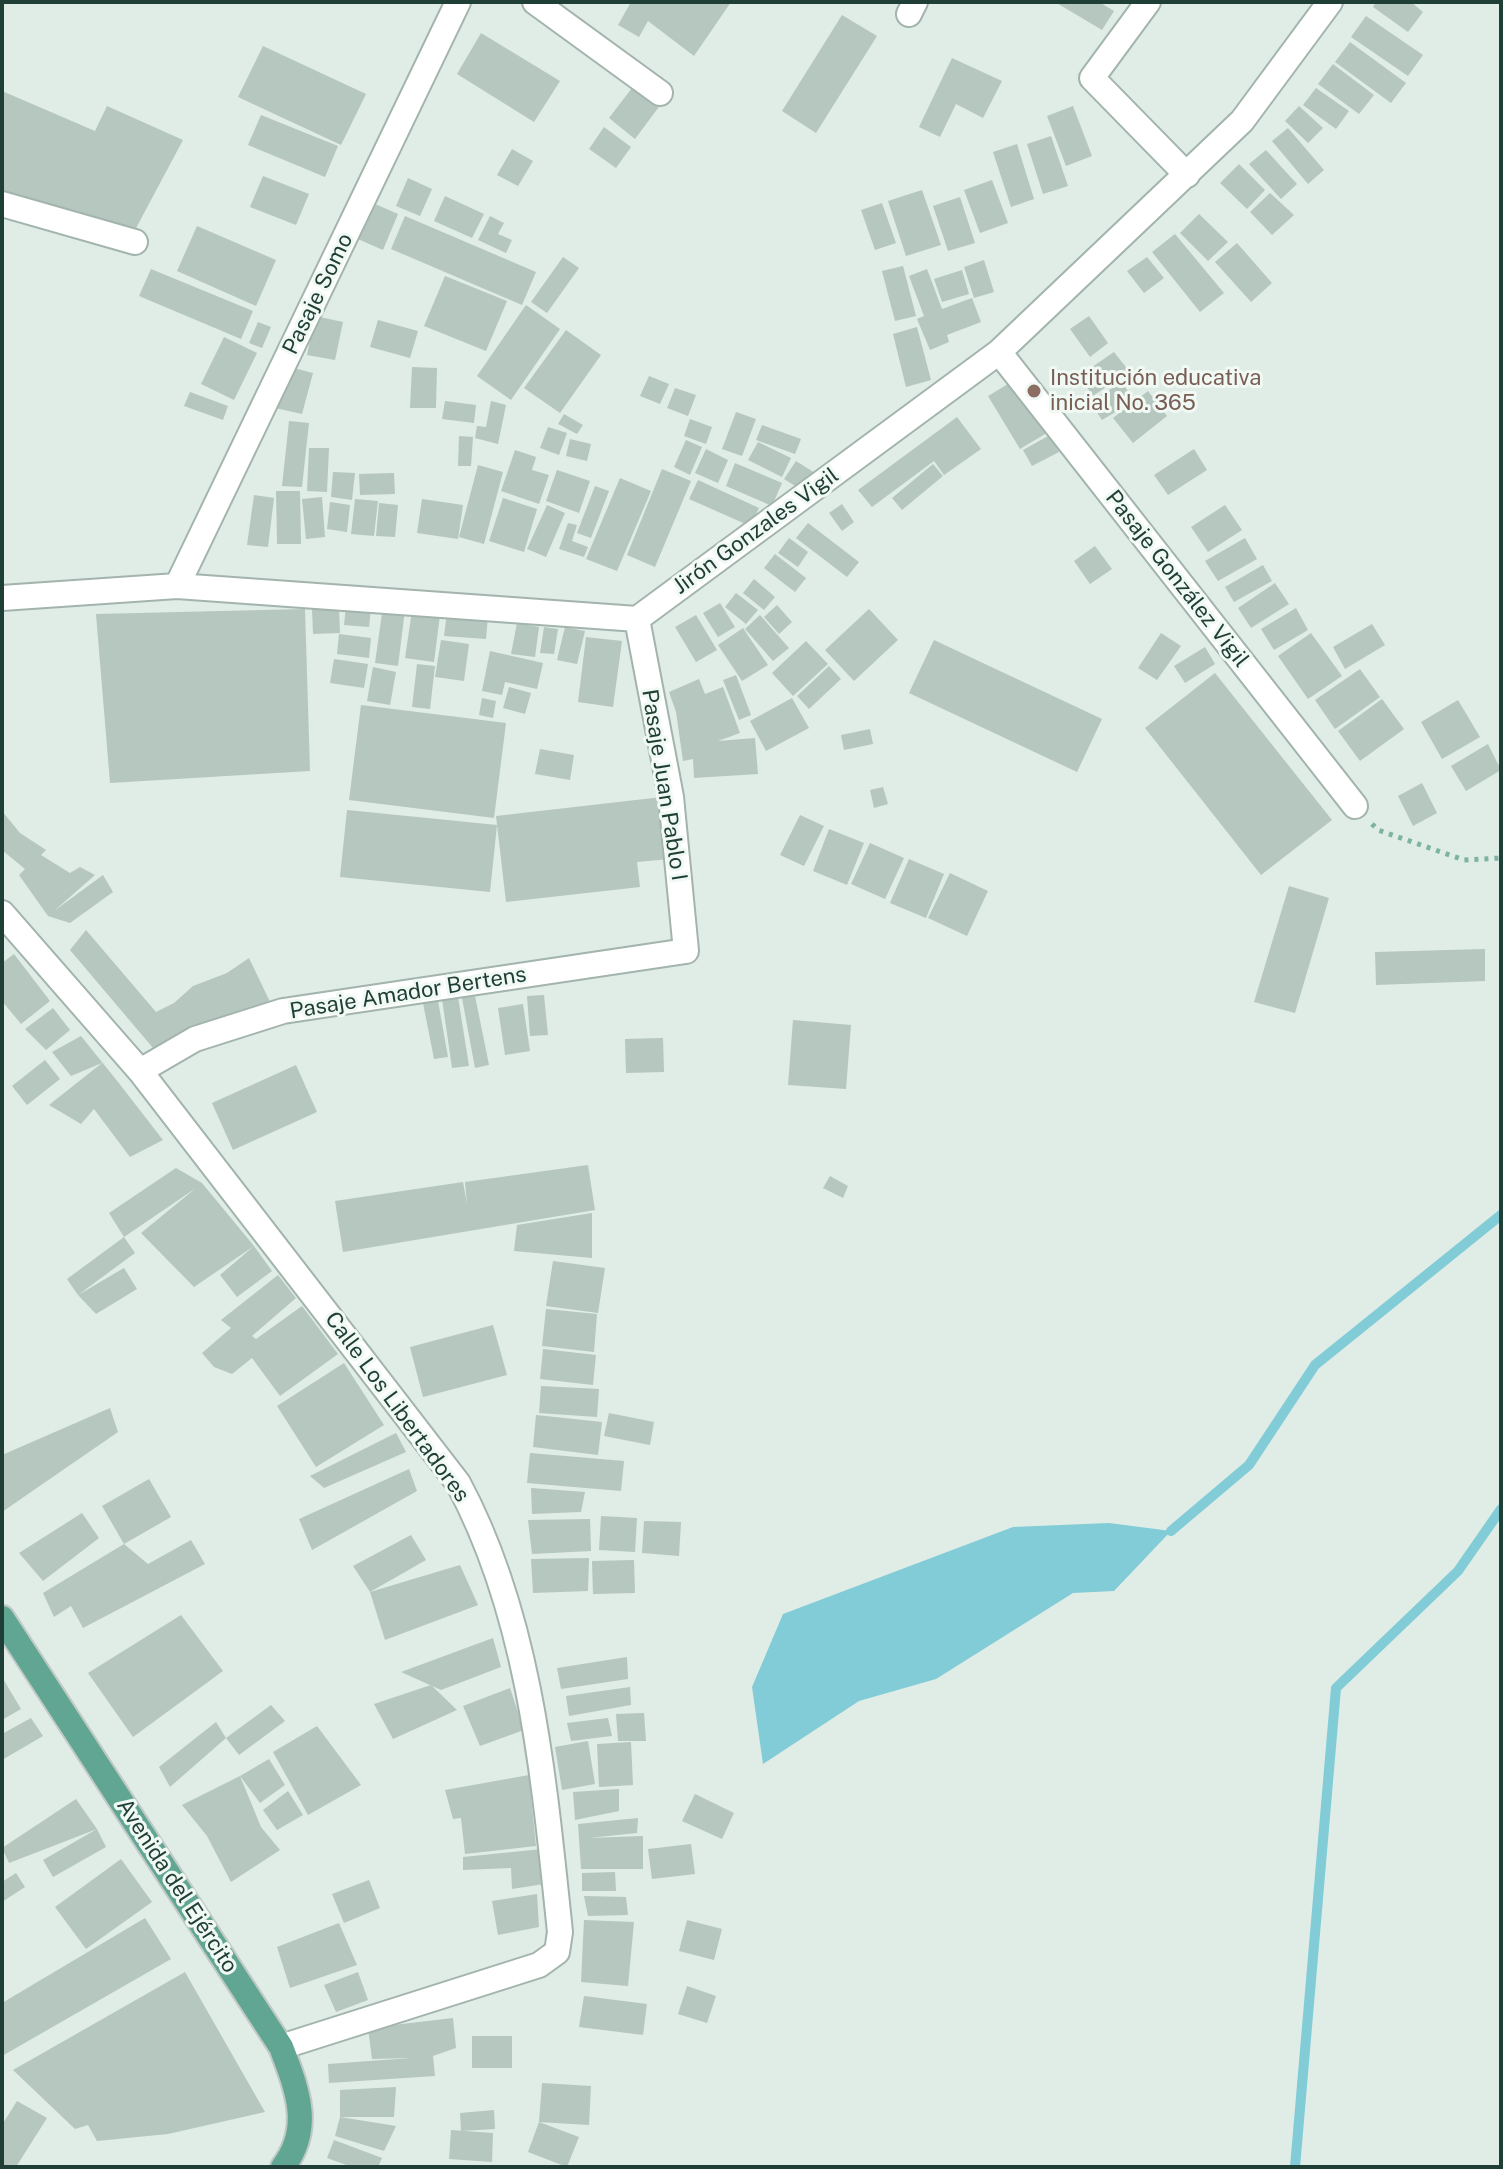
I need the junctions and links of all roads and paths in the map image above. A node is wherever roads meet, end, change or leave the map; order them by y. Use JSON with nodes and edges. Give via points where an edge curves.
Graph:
{"nodes":[{"id":1,"x":458,"y":2,"type":"edge"},
{"id":2,"x":535,"y":2,"type":"edge"},
{"id":3,"x":1148,"y":2,"type":"edge"},
{"id":4,"x":1330,"y":2,"type":"edge"},
{"id":5,"x":660,"y":93,"type":"dead end"},
{"id":6,"x":1187,"y":175,"type":"junction"},
{"id":7,"x":2,"y":204,"type":"edge"},
{"id":8,"x":135,"y":242,"type":"dead end"},
{"id":9,"x":999,"y":352,"type":"junction"},
{"id":10,"x":177,"y":586,"type":"junction"},
{"id":11,"x":2,"y":598,"type":"edge"},
{"id":12,"x":637,"y":619,"type":"junction"},
{"id":13,"x":1355,"y":806,"type":"joint"},
{"id":14,"x":1501,"y":858,"type":"edge"},
{"id":15,"x":2,"y":913,"type":"edge"},
{"id":16,"x":686,"y":951,"type":"joint"},
{"id":17,"x":140,"y":1071,"type":"junction"},
{"id":18,"x":2,"y":1618,"type":"edge"},
{"id":19,"x":281,"y":2047,"type":"junction"},
{"id":20,"x":283,"y":2167,"type":"edge"}],
"edges":[{"from":1,"to":10,"type":"street","name":"Pasaje Somo"},
{"from":2,"to":5,"type":"street"},
{"from":3,"to":6,"type":"street","via":[[1092,78]]},
{"from":4,"to":6,"type":"street","name":"Jirón Gonzales Vigil","via":[[1242,121]]},
{"from":6,"to":9,"type":"street","name":"Jirón Gonzales Vigil"},
{"from":7,"to":8,"type":"street"},
{"from":9,"to":12,"type":"street","name":"Jirón Gonzales Vigil"},
{"from":9,"to":13,"type":"street","name":"Pasaje González Vigil"},
{"from":10,"to":11,"type":"street"},
{"from":10,"to":12,"type":"street"},
{"from":12,"to":16,"type":"street","name":"Pasaje Juan Pablo I","via":[[671,797]]},
{"from":13,"to":14,"type":"path","via":[[1378,830],[1464,860]]},
{"from":15,"to":17,"type":"street","name":"Calle Los Libertadores"},
{"from":16,"to":17,"type":"street","name":"Pasaje Amador Bertens","via":[[283,1011],[195,1039]]},
{"from":17,"to":19,"type":"street","name":"Calle Los Libertadores","via":[[458,1483],[482,1528],[531,1698],[540,1748],[560,1932],[557,1952],[539,1965]]},
{"from":18,"to":19,"type":"main road","name":"Avenida del Ejército"},
{"from":19,"to":20,"type":"main road","name":"Avenida del Ejército","via":[[302,2122]]}]}
